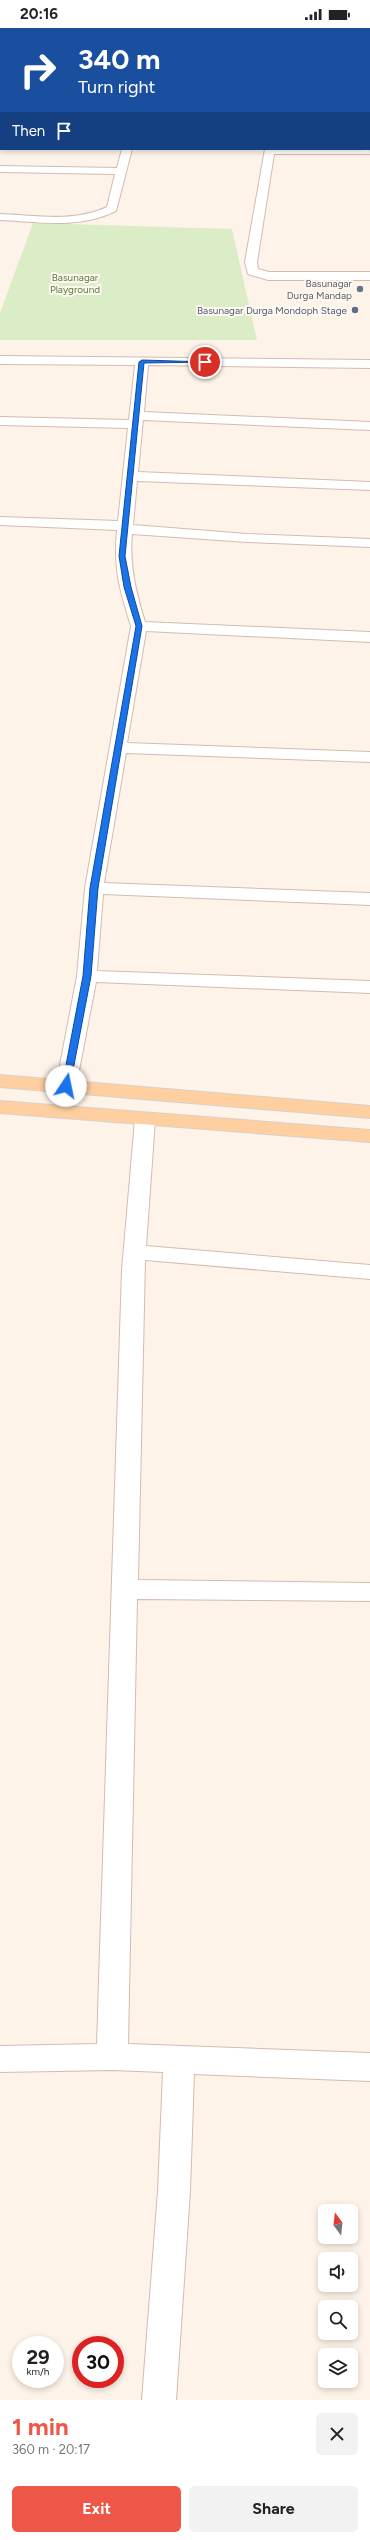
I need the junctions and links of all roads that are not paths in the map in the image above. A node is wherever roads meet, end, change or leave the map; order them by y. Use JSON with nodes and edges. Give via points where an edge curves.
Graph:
{"nodes":[{"id":1,"x":127,"y":150,"type":"edge"},
{"id":2,"x":270,"y":150,"type":"edge"},
{"id":3,"x":370,"y":151,"type":"edge"},
{"id":4,"x":0,"y":169,"type":"edge"},
{"id":5,"x":120,"y":171,"type":"junction"},
{"id":6,"x":0,"y":217,"type":"edge"},
{"id":7,"x":370,"y":276,"type":"edge"},
{"id":8,"x":0,"y":360,"type":"edge"},
{"id":9,"x":142,"y":362,"type":"junction"},
{"id":10,"x":370,"y":364,"type":"edge"},
{"id":11,"x":136,"y":420,"type":"junction"},
{"id":12,"x":0,"y":421,"type":"edge"},
{"id":13,"x":370,"y":426,"type":"edge"},
{"id":14,"x":130,"y":476,"type":"junction"},
{"id":15,"x":370,"y":486,"type":"edge"},
{"id":16,"x":0,"y":521,"type":"edge"},
{"id":17,"x":124,"y":527,"type":"junction"},
{"id":18,"x":370,"y":543,"type":"edge"},
{"id":19,"x":139,"y":626,"type":"junction"},
{"id":20,"x":370,"y":637,"type":"edge"},
{"id":21,"x":118,"y":748,"type":"junction"},
{"id":22,"x":370,"y":758,"type":"edge"},
{"id":23,"x":94,"y":888,"type":"junction"},
{"id":24,"x":370,"y":899,"type":"edge"},
{"id":25,"x":87,"y":976,"type":"junction"},
{"id":26,"x":370,"y":987,"type":"edge"},
{"id":27,"x":0,"y":1081,"type":"edge"},
{"id":28,"x":66,"y":1086,"type":"junction"},
{"id":29,"x":0,"y":1107,"type":"edge"},
{"id":30,"x":370,"y":1112,"type":"edge"},
{"id":31,"x":145,"y":1120,"type":"junction"},
{"id":32,"x":370,"y":1136,"type":"edge"},
{"id":33,"x":134,"y":1252,"type":"junction"},
{"id":34,"x":370,"y":1272,"type":"edge"},
{"id":35,"x":125,"y":1589,"type":"junction"},
{"id":36,"x":370,"y":1592,"type":"edge"},
{"id":37,"x":112,"y":2057,"type":"junction"},
{"id":38,"x":0,"y":2059,"type":"edge"},
{"id":39,"x":179,"y":2060,"type":"junction"},
{"id":40,"x":370,"y":2067,"type":"edge"},
{"id":41,"x":159,"y":2400,"type":"edge"}],
"edges":[{"from":1,"to":5,"type":"street"},
{"from":2,"to":3,"type":"street"},
{"from":2,"to":7,"type":"street","via":[[251,262],[252,270],[268,276]]},
{"from":4,"to":5,"type":"street"},
{"from":5,"to":6,"type":"street","via":[[112,209],[103,214],[71,219]]},
{"from":8,"to":9,"type":"street"},
{"from":9,"to":10,"type":"street"},
{"from":9,"to":11,"type":"street"},
{"from":11,"to":12,"type":"street"},
{"from":11,"to":13,"type":"street"},
{"from":11,"to":14,"type":"street"},
{"from":14,"to":15,"type":"street"},
{"from":14,"to":17,"type":"street"},
{"from":16,"to":17,"type":"street"},
{"from":17,"to":18,"type":"street","via":[[247,538]]},
{"from":17,"to":19,"type":"street","via":[[122,556],[125,577]]},
{"from":19,"to":20,"type":"street"},
{"from":19,"to":21,"type":"street"},
{"from":21,"to":22,"type":"street"},
{"from":21,"to":23,"type":"street"},
{"from":23,"to":24,"type":"street"},
{"from":23,"to":25,"type":"street"},
{"from":25,"to":26,"type":"street"},
{"from":25,"to":28,"type":"street"},
{"from":27,"to":28,"type":"main road"},
{"from":28,"to":30,"type":"main road"},
{"from":29,"to":31,"type":"main road"},
{"from":31,"to":32,"type":"main road"},
{"from":31,"to":33,"type":"street"},
{"from":33,"to":34,"type":"street"},
{"from":33,"to":35,"type":"street"},
{"from":35,"to":36,"type":"street"},
{"from":35,"to":37,"type":"street"},
{"from":37,"to":38,"type":"street"},
{"from":37,"to":39,"type":"street"},
{"from":39,"to":40,"type":"street"},
{"from":39,"to":41,"type":"street","via":[[174,2191]]}]}
